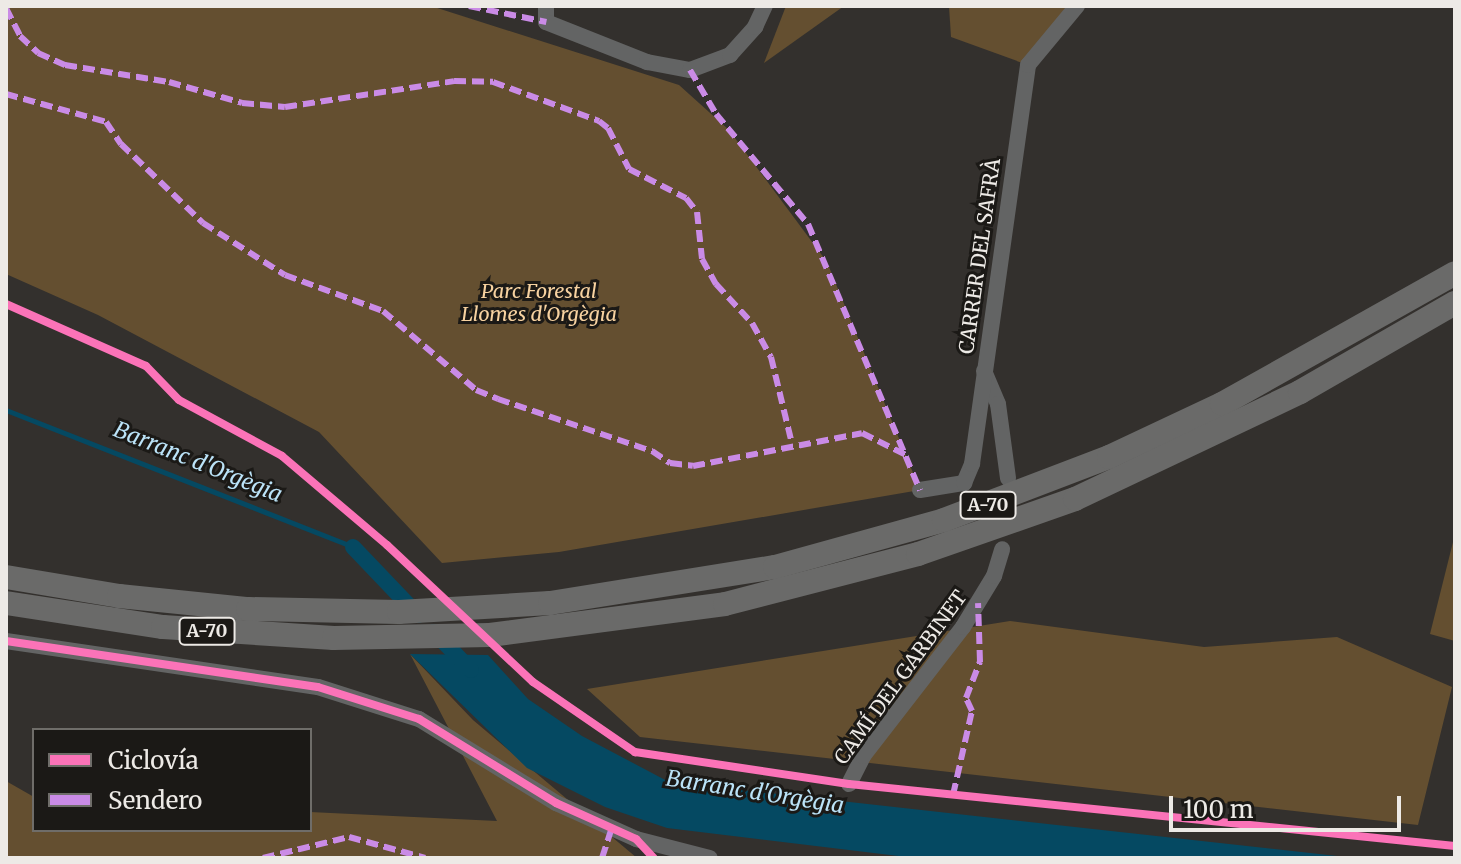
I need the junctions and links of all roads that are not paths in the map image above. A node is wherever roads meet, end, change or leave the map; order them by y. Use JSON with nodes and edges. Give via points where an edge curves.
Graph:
{"nodes":[{"id":1,"x":546,"y":6,"type":"edge"},
{"id":2,"x":765,"y":6,"type":"edge"},
{"id":3,"x":1077,"y":6,"type":"edge"},
{"id":4,"x":1455,"y":273,"type":"edge"},
{"id":5,"x":1455,"y":303,"type":"edge"},
{"id":6,"x":983,"y":369,"type":"junction"},
{"id":7,"x":1008,"y":478,"type":"dead end"},
{"id":8,"x":920,"y":490,"type":"dead end"},
{"id":9,"x":1002,"y":549,"type":"dead end"},
{"id":10,"x":6,"y":577,"type":"edge"},
{"id":11,"x":6,"y":603,"type":"edge"},
{"id":12,"x":6,"y":641,"type":"edge"},
{"id":13,"x":849,"y":784,"type":"dead end"},
{"id":14,"x":636,"y":839,"type":"junction"},
{"id":15,"x":654,"y":858,"type":"edge"},
{"id":16,"x":710,"y":858,"type":"edge"}],
"edges":[{"from":1,"to":2,"type":"street","via":[[546,22],[647,62],[690,70],[730,55],[755,27]]},
{"from":3,"to":6,"type":"street","name":"CARRER DEL SAFRÀ","via":[[1028,65]]},
{"from":4,"to":10,"type":"highway","number":"A-70","via":[[1186,422],[944,520],[718,578],[478,609],[399,612],[248,609],[119,596]]},
{"from":5,"to":11,"type":"highway","number":"A-70","via":[[1300,392],[1152,466],[986,532],[725,604],[490,635],[409,638],[163,627]]},
{"from":6,"to":7,"type":"street","via":[[998,404]]},
{"from":6,"to":8,"type":"street","name":"CARRER DEL SAFRÀ","via":[[972,464],[964,483]]},
{"from":9,"to":13,"type":"street","name":"CAMÍ DEL GARBINET","via":[[994,576],[963,627],[863,756]]},
{"from":12,"to":14,"type":"street","via":[[318,687],[419,719],[556,803]]},
{"from":14,"to":15,"type":"street"},
{"from":14,"to":16,"type":"street"}]}
